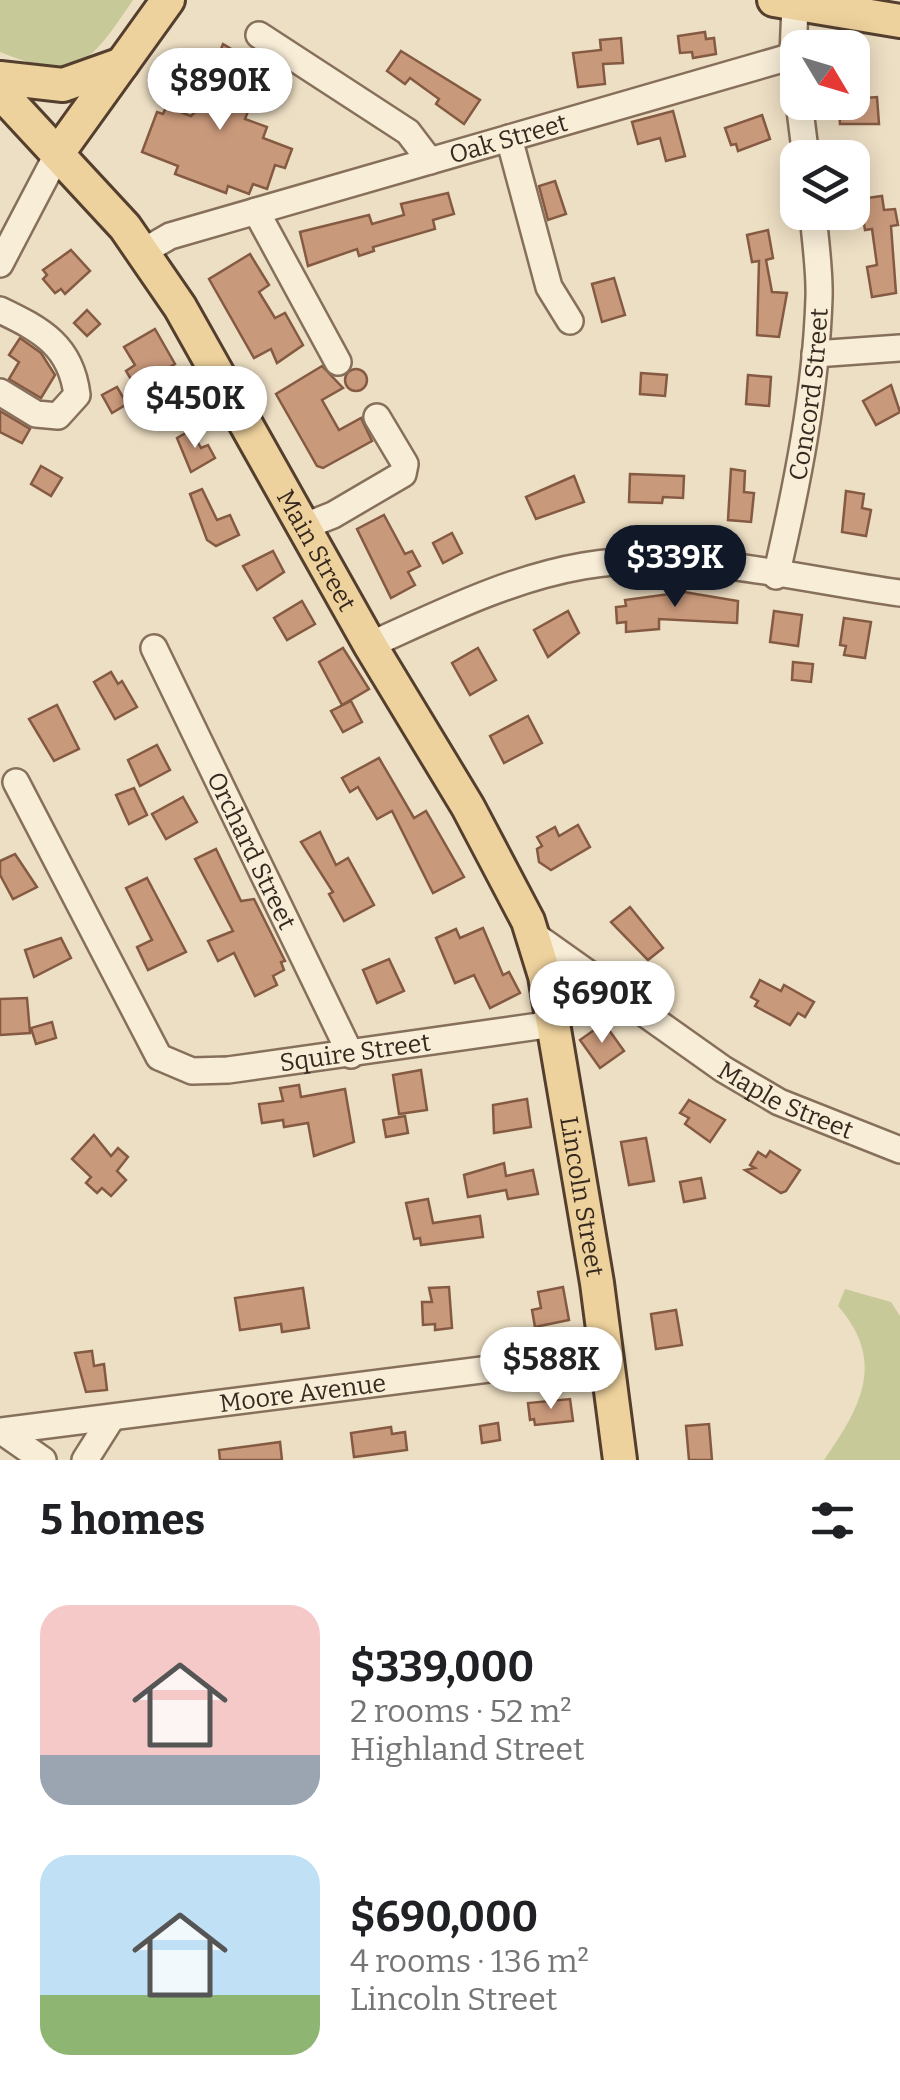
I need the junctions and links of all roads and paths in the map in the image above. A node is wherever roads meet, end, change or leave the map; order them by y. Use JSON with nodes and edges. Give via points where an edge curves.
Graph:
{"nodes":[{"id":1,"x":168,"y":0,"type":"edge"},
{"id":2,"x":784,"y":2,"type":"edge"},
{"id":3,"x":900,"y":21,"type":"edge"},
{"id":4,"x":788,"y":30,"type":"edge"},
{"id":5,"x":259,"y":35,"type":"dead end"},
{"id":6,"x":780,"y":59,"type":"edge"},
{"id":7,"x":122,"y":64,"type":"junction"},
{"id":8,"x":0,"y":78,"type":"edge"},
{"id":9,"x":0,"y":92,"type":"edge"},
{"id":10,"x":510,"y":138,"type":"junction"},
{"id":11,"x":58,"y":153,"type":"junction"},
{"id":12,"x":430,"y":161,"type":"junction"},
{"id":13,"x":256,"y":211,"type":"junction"},
{"id":14,"x":814,"y":230,"type":"edge"},
{"id":15,"x":144,"y":251,"type":"junction"},
{"id":16,"x":0,"y":264,"type":"edge"},
{"id":17,"x":0,"y":310,"type":"edge"},
{"id":18,"x":570,"y":321,"type":"dead end"},
{"id":19,"x":900,"y":348,"type":"edge"},
{"id":20,"x":815,"y":354,"type":"junction"},
{"id":21,"x":338,"y":362,"type":"dead end"},
{"id":22,"x":0,"y":392,"type":"edge"},
{"id":23,"x":377,"y":417,"type":"dead end"},
{"id":24,"x":305,"y":526,"type":"junction"},
{"id":25,"x":776,"y":576,"type":"junction"},
{"id":26,"x":900,"y":593,"type":"edge"},
{"id":27,"x":370,"y":646,"type":"junction"},
{"id":28,"x":154,"y":648,"type":"dead end"},
{"id":29,"x":16,"y":782,"type":"dead end"},
{"id":30,"x":534,"y":935,"type":"junction"},
{"id":31,"x":553,"y":1024,"type":"junction"},
{"id":32,"x":351,"y":1055,"type":"junction"},
{"id":33,"x":900,"y":1150,"type":"edge"},
{"id":34,"x":608,"y":1354,"type":"junction"},
{"id":35,"x":112,"y":1419,"type":"junction"},
{"id":36,"x":2,"y":1431,"type":"edge"},
{"id":37,"x":43,"y":1460,"type":"edge"},
{"id":38,"x":85,"y":1460,"type":"edge"},
{"id":39,"x":620,"y":1460,"type":"edge"}],
"edges":[{"from":1,"to":7,"type":"main road"},
{"from":2,"to":3,"type":"main road"},
{"from":2,"to":4,"type":"street"},
{"from":5,"to":12,"type":"street","name":"Oak Street","via":[[408,132]]},
{"from":6,"to":10,"type":"street","name":"Oak Street"},
{"from":7,"to":8,"type":"main road","via":[[63,85]]},
{"from":7,"to":11,"type":"main road"},
{"from":9,"to":11,"type":"main road","name":"Main Street"},
{"from":10,"to":12,"type":"street","name":"Oak Street"},
{"from":10,"to":18,"type":"street","via":[[549,287]]},
{"from":11,"to":15,"type":"main road","name":"Main Street"},
{"from":11,"to":16,"type":"street"},
{"from":12,"to":13,"type":"street"},
{"from":13,"to":15,"type":"street","via":[[170,236]]},
{"from":13,"to":21,"type":"street"},
{"from":14,"to":20,"type":"street","name":"Concord Street"},
{"from":15,"to":24,"type":"main road","name":"Main Street"},
{"from":17,"to":22,"type":"street","via":[[48,334],[66,353],[78,396],[58,416],[36,414]]},
{"from":19,"to":20,"type":"street"},
{"from":20,"to":25,"type":"street","name":"Concord Street"},
{"from":23,"to":24,"type":"street","via":[[405,464],[403,474]]},
{"from":24,"to":27,"type":"main road","name":"Main Street"},
{"from":25,"to":26,"type":"street"},
{"from":25,"to":27,"type":"street","via":[[702,562],[583,566],[472,598]]},
{"from":27,"to":30,"type":"main road","name":"Main Street","via":[[468,808]]},
{"from":28,"to":32,"type":"street","name":"Orchard Street"},
{"from":29,"to":32,"type":"street","name":"Squire Street","via":[[160,1057],[192,1071]]},
{"from":30,"to":31,"type":"main road","name":"Lincoln Street"},
{"from":30,"to":33,"type":"street","name":"Maple Street","via":[[722,1069],[779,1102]]},
{"from":31,"to":32,"type":"street","name":"Squire Street"},
{"from":31,"to":34,"type":"main road","name":"Lincoln Street"},
{"from":34,"to":35,"type":"street","name":"Moore Avenue"},
{"from":34,"to":39,"type":"main road","name":"Lincoln Street"},
{"from":35,"to":36,"type":"street","name":"Moore Avenue"},
{"from":35,"to":38,"type":"street"},
{"from":36,"to":37,"type":"street"}]}
